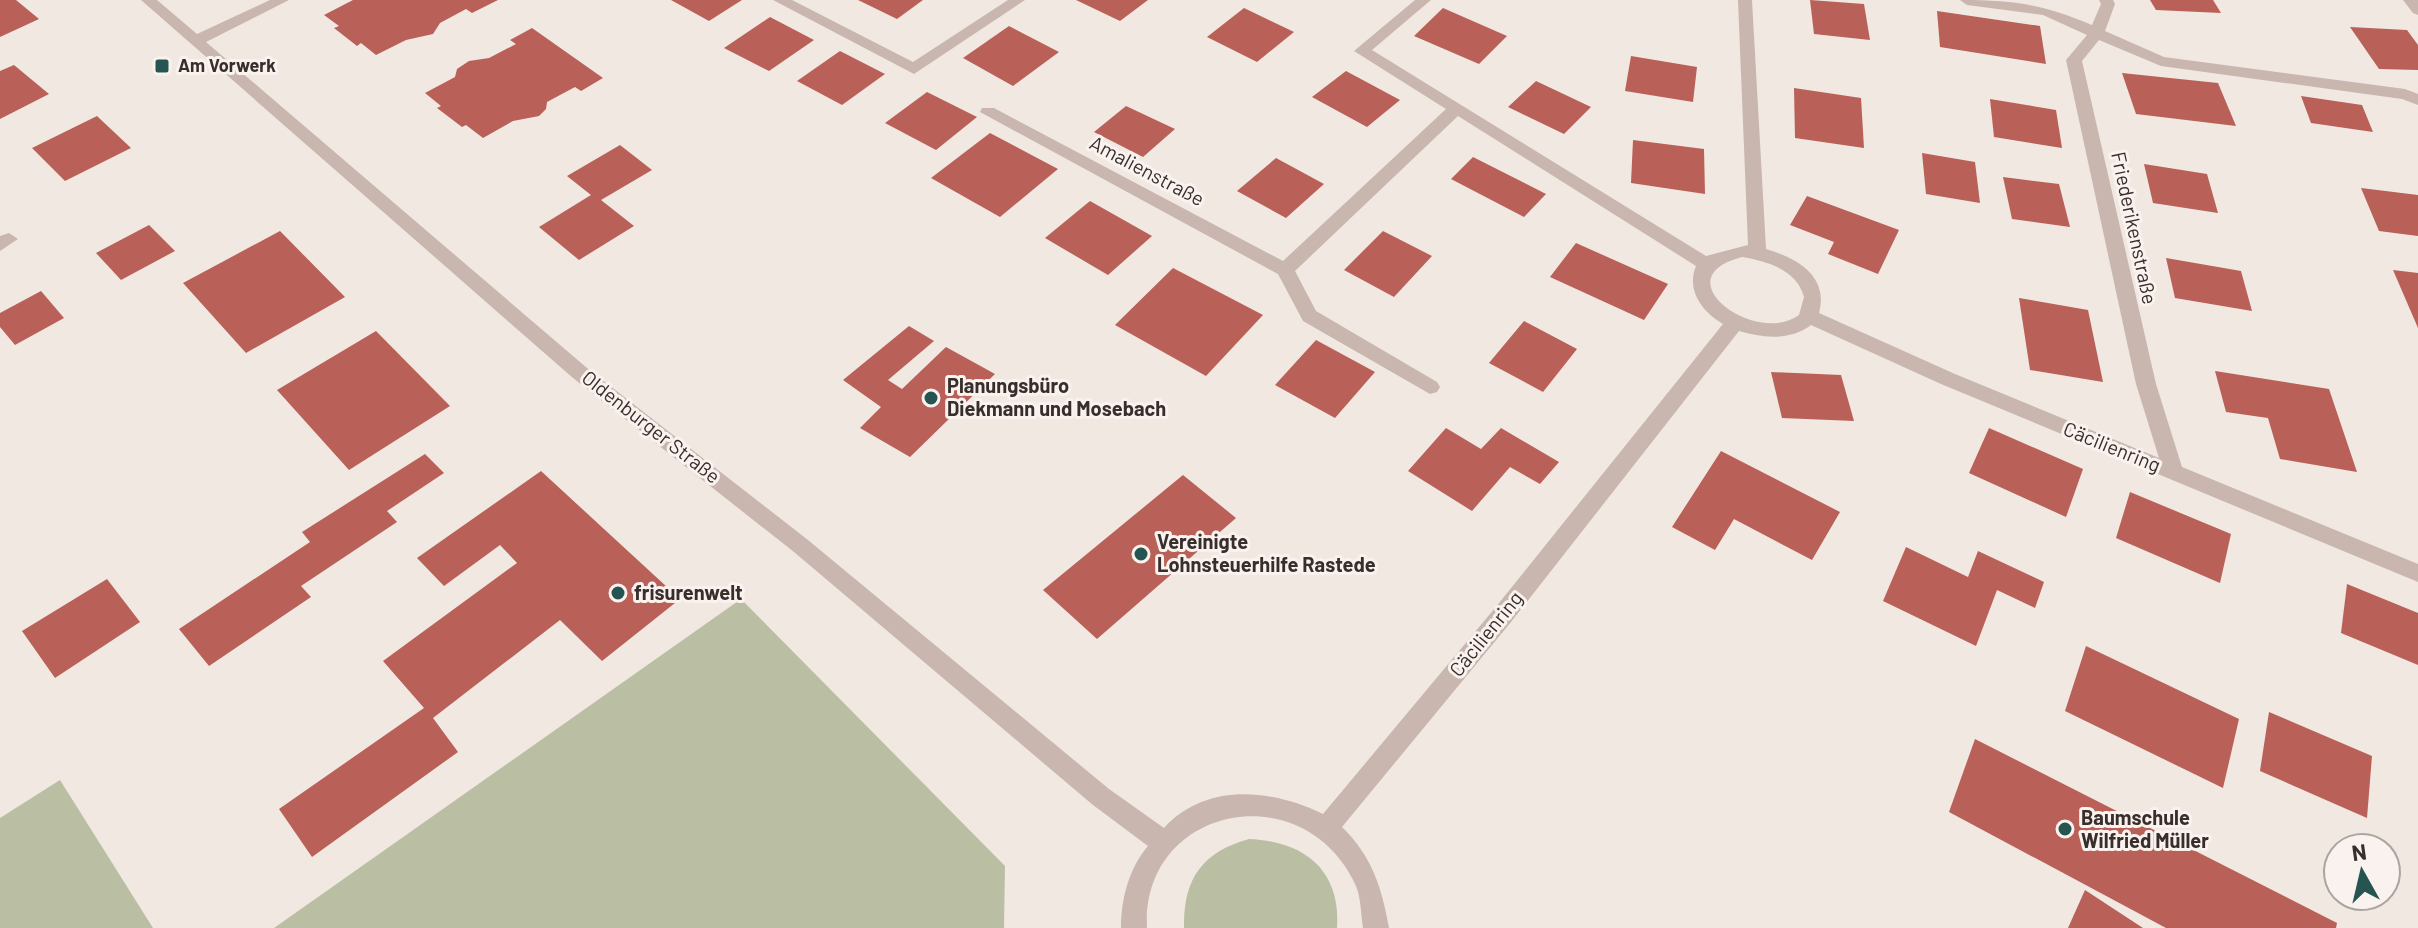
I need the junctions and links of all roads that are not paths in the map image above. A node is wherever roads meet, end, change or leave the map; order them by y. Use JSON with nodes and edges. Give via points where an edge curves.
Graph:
{"nodes":[{"id":1,"x":148,"y":0,"type":"edge"},
{"id":2,"x":282,"y":0,"type":"edge"},
{"id":3,"x":780,"y":0,"type":"edge"},
{"id":4,"x":1018,"y":0,"type":"edge"},
{"id":5,"x":1424,"y":0,"type":"edge"},
{"id":6,"x":1745,"y":0,"type":"edge"},
{"id":7,"x":1967,"y":0,"type":"edge"},
{"id":8,"x":2106,"y":0,"type":"edge"},
{"id":9,"x":2410,"y":0,"type":"edge"},
{"id":10,"x":2418,"y":10,"type":"edge"},
{"id":11,"x":2097,"y":33,"type":"junction"},
{"id":12,"x":196,"y":41,"type":"junction"},
{"id":13,"x":2418,"y":100,"type":"edge"},
{"id":14,"x":1457,"y":108,"type":"junction"},
{"id":15,"x":988,"y":112,"type":"dead end"},
{"id":16,"x":1757,"y":252,"type":"junction"},
{"id":17,"x":1706,"y":264,"type":"junction"},
{"id":18,"x":1285,"y":270,"type":"junction"},
{"id":19,"x":1809,"y":316,"type":"junction"},
{"id":20,"x":1734,"y":324,"type":"junction"},
{"id":21,"x":1430,"y":387,"type":"dead end"},
{"id":22,"x":2174,"y":472,"type":"junction"},
{"id":23,"x":2418,"y":573,"type":"edge"},
{"id":24,"x":1326,"y":828,"type":"junction"},
{"id":25,"x":1163,"y":842,"type":"junction"},
{"id":26,"x":1134,"y":928,"type":"edge"},
{"id":27,"x":1376,"y":928,"type":"edge"}],
"edges":[{"from":1,"to":12,"type":"street","name":"Oldenburger Straße"},
{"from":2,"to":12,"type":"street"},
{"from":3,"to":4,"type":"street","via":[[914,69]]},
{"from":5,"to":14,"type":"street","via":[[1362,51]]},
{"from":6,"to":16,"type":"street"},
{"from":7,"to":11,"type":"street","via":[[2046,11]]},
{"from":8,"to":11,"type":"street","name":"Friederikenstraße"},
{"from":9,"to":10,"type":"street"},
{"from":11,"to":13,"type":"street","via":[[2161,61]]},
{"from":11,"to":22,"type":"street","name":"Friederikenstraße","via":[[2074,60],[2146,384]]},
{"from":12,"to":25,"type":"street","name":"Oldenburger Straße","via":[[580,373],[708,470],[1101,797]]},
{"from":14,"to":17,"type":"street"},
{"from":14,"to":18,"type":"street"},
{"from":15,"to":18,"type":"street","name":"Amalienstraße"},
{"from":16,"to":17,"type":"street","via":[[1728,253]]},
{"from":16,"to":19,"type":"street","via":[[1791,266],[1804,278],[1813,304]]},
{"from":17,"to":20,"type":"street","via":[[1699,284],[1702,295]]},
{"from":18,"to":21,"type":"street","via":[[1309,316]]},
{"from":19,"to":20,"type":"street","via":[[1777,332]]},
{"from":19,"to":22,"type":"street","name":"Cäcilienring"},
{"from":20,"to":24,"type":"street","name":"Cäcilienring"},
{"from":22,"to":23,"type":"street","name":"Cäcilienring"},
{"from":24,"to":25,"type":"street","via":[[1269,803],[1230,804],[1194,818]]},
{"from":24,"to":27,"type":"street","via":[[1363,869],[1376,908]]},
{"from":25,"to":26,"type":"street","via":[[1143,874]]}]}
